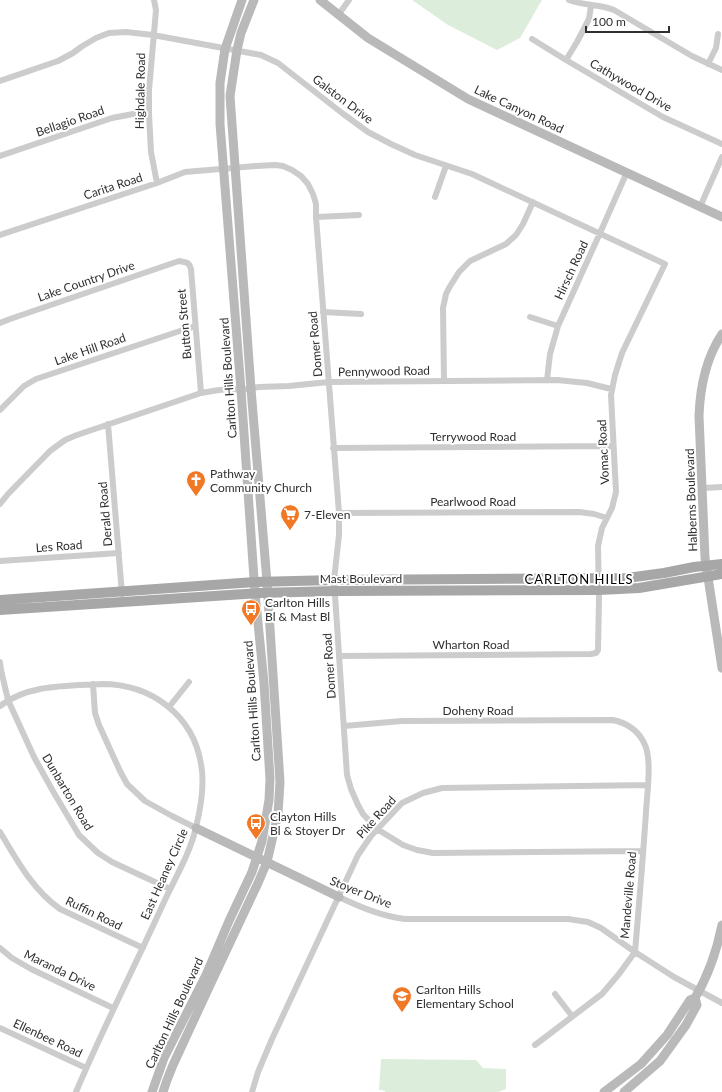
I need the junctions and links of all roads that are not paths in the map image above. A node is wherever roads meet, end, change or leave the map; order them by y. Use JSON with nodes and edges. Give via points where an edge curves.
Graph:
{"nodes":[{"id":1,"x":154,"y":0,"type":"edge"},
{"id":2,"x":242,"y":0,"type":"edge"},
{"id":3,"x":254,"y":0,"type":"edge"},
{"id":4,"x":320,"y":0,"type":"edge"},
{"id":5,"x":349,"y":0,"type":"edge"},
{"id":6,"x":569,"y":0,"type":"edge"},
{"id":7,"x":591,"y":6,"type":"junction"},
{"id":8,"x":338,"y":14,"type":"junction"},
{"id":9,"x":718,"y":34,"type":"dead end"},
{"id":10,"x":153,"y":35,"type":"junction"},
{"id":11,"x":532,"y":39,"type":"dead end"},
{"id":12,"x":225,"y":49,"type":"junction"},
{"id":13,"x":237,"y":50,"type":"junction"},
{"id":14,"x":566,"y":60,"type":"junction"},
{"id":15,"x":708,"y":64,"type":"junction"},
{"id":16,"x":722,"y":70,"type":"edge"},
{"id":17,"x":0,"y":81,"type":"edge"},
{"id":18,"x":149,"y":114,"type":"junction"},
{"id":19,"x":722,"y":144,"type":"edge"},
{"id":20,"x":0,"y":156,"type":"edge"},
{"id":21,"x":722,"y":157,"type":"edge"},
{"id":22,"x":446,"y":166,"type":"junction"},
{"id":23,"x":235,"y":168,"type":"junction"},
{"id":24,"x":224,"y":169,"type":"junction"},
{"id":25,"x":627,"y":172,"type":"junction"},
{"id":26,"x":157,"y":183,"type":"junction"},
{"id":27,"x":434,"y":197,"type":"dead end"},
{"id":28,"x":533,"y":202,"type":"junction"},
{"id":29,"x":700,"y":207,"type":"junction"},
{"id":30,"x":359,"y":215,"type":"dead end"},
{"id":31,"x":316,"y":217,"type":"junction"},
{"id":32,"x":722,"y":217,"type":"edge"},
{"id":33,"x":600,"y":233,"type":"junction"},
{"id":34,"x":0,"y":235,"type":"edge"},
{"id":35,"x":179,"y":261,"type":"joint"},
{"id":36,"x":665,"y":264,"type":"joint"},
{"id":37,"x":323,"y":312,"type":"junction"},
{"id":38,"x":361,"y":314,"type":"dead end"},
{"id":39,"x":530,"y":317,"type":"dead end"},
{"id":40,"x":0,"y":323,"type":"edge"},
{"id":41,"x":195,"y":326,"type":"junction"},
{"id":42,"x":558,"y":326,"type":"junction"},
{"id":43,"x":722,"y":334,"type":"edge"},
{"id":44,"x":548,"y":380,"type":"junction"},
{"id":45,"x":444,"y":381,"type":"junction"},
{"id":46,"x":329,"y":382,"type":"junction"},
{"id":47,"x":251,"y":389,"type":"junction"},
{"id":48,"x":611,"y":389,"type":"junction"},
{"id":49,"x":241,"y":390,"type":"junction"},
{"id":50,"x":201,"y":393,"type":"junction"},
{"id":51,"x":0,"y":410,"type":"edge"},
{"id":52,"x":108,"y":424,"type":"junction"},
{"id":53,"x":613,"y":446,"type":"junction"},
{"id":54,"x":333,"y":448,"type":"junction"},
{"id":55,"x":722,"y":487,"type":"edge"},
{"id":56,"x":703,"y":488,"type":"junction"},
{"id":57,"x":0,"y":504,"type":"edge"},
{"id":58,"x":339,"y":513,"type":"junction"},
{"id":59,"x":607,"y":518,"type":"junction"},
{"id":60,"x":119,"y":552,"type":"junction"},
{"id":61,"x":0,"y":561,"type":"edge"},
{"id":62,"x":722,"y":564,"type":"edge"},
{"id":63,"x":707,"y":566,"type":"junction"},
{"id":64,"x":722,"y":574,"type":"edge"},
{"id":65,"x":709,"y":577,"type":"junction"},
{"id":66,"x":598,"y":578,"type":"junction"},
{"id":67,"x":334,"y":580,"type":"junction"},
{"id":68,"x":255,"y":582,"type":"junction"},
{"id":69,"x":267,"y":582,"type":"junction"},
{"id":70,"x":599,"y":590,"type":"junction"},
{"id":71,"x":335,"y":591,"type":"junction"},
{"id":72,"x":255,"y":593,"type":"junction"},
{"id":73,"x":268,"y":593,"type":"junction"},
{"id":74,"x":122,"y":597,"type":"junction"},
{"id":75,"x":0,"y":600,"type":"edge"},
{"id":76,"x":0,"y":610,"type":"edge"},
{"id":77,"x":598,"y":647,"type":"joint"},
{"id":78,"x":339,"y":656,"type":"junction"},
{"id":79,"x":0,"y":662,"type":"edge"},
{"id":80,"x":722,"y":668,"type":"edge"},
{"id":81,"x":189,"y":682,"type":"dead end"},
{"id":82,"x":93,"y":684,"type":"junction"},
{"id":83,"x":8,"y":700,"type":"junction"},
{"id":84,"x":0,"y":706,"type":"edge"},
{"id":85,"x":169,"y":707,"type":"junction"},
{"id":86,"x":613,"y":720,"type":"joint"},
{"id":87,"x":344,"y":726,"type":"junction"},
{"id":88,"x":648,"y":785,"type":"junction"},
{"id":89,"x":196,"y":828,"type":"junction"},
{"id":90,"x":377,"y":829,"type":"junction"},
{"id":91,"x":0,"y":832,"type":"edge"},
{"id":92,"x":643,"y":852,"type":"junction"},
{"id":93,"x":257,"y":857,"type":"junction"},
{"id":94,"x":267,"y":862,"type":"junction"},
{"id":95,"x":170,"y":889,"type":"junction"},
{"id":96,"x":339,"y":896,"type":"junction"},
{"id":97,"x":722,"y":925,"type":"edge"},
{"id":98,"x":0,"y":948,"type":"edge"},
{"id":99,"x":143,"y":948,"type":"junction"},
{"id":100,"x":635,"y":952,"type":"junction"},
{"id":101,"x":555,"y":994,"type":"dead end"},
{"id":102,"x":697,"y":995,"type":"junction"},
{"id":103,"x":722,"y":1003,"type":"edge"},
{"id":104,"x":113,"y":1008,"type":"junction"},
{"id":105,"x":572,"y":1016,"type":"junction"},
{"id":106,"x":0,"y":1028,"type":"edge"},
{"id":107,"x":535,"y":1045,"type":"dead end"},
{"id":108,"x":86,"y":1068,"type":"junction"},
{"id":109,"x":76,"y":1092,"type":"edge"},
{"id":110,"x":152,"y":1092,"type":"edge"},
{"id":111,"x":163,"y":1092,"type":"edge"},
{"id":112,"x":252,"y":1092,"type":"edge"},
{"id":113,"x":604,"y":1092,"type":"edge"},
{"id":114,"x":624,"y":1092,"type":"edge"}],
"edges":[{"from":1,"to":10,"type":"street","name":"Highdale Road","via":[[156,10]]},
{"from":2,"to":12,"type":"street","name":"Carlton Hills Boulevard"},
{"from":3,"to":13,"type":"street","name":"Carlton Hills Boulevard"},
{"from":4,"to":8,"type":"street","name":"Lake Canyon Road"},
{"from":5,"to":8,"type":"street"},
{"from":6,"to":7,"type":"street"},
{"from":7,"to":14,"type":"street","via":[[589,19]]},
{"from":7,"to":15,"type":"street","via":[[619,12]]},
{"from":8,"to":25,"type":"street","name":"Lake Canyon Road","via":[[368,38],[468,99]]},
{"from":9,"to":15,"type":"street","via":[[716,48]]},
{"from":10,"to":12,"type":"street","name":"Galston Drive"},
{"from":10,"to":17,"type":"street","name":"Galston Drive","via":[[109,33],[58,61]]},
{"from":10,"to":18,"type":"street","name":"Highdale Road"},
{"from":11,"to":14,"type":"street","name":"Cathywood Drive"},
{"from":12,"to":13,"type":"street","name":"Galston Drive"},
{"from":12,"to":24,"type":"street","name":"Carlton Hills Boulevard","via":[[220,84]]},
{"from":13,"to":22,"type":"street","name":"Galston Drive","via":[[273,60],[368,132],[409,153]]},
{"from":13,"to":23,"type":"street","name":"Carlton Hills Boulevard","via":[[230,96]]},
{"from":14,"to":19,"type":"street","name":"Cathywood Drive","via":[[663,117]]},
{"from":15,"to":16,"type":"street"},
{"from":18,"to":20,"type":"street","name":"Bellagio Road","via":[[112,118]]},
{"from":18,"to":26,"type":"street","name":"Highdale Road","via":[[151,152]]},
{"from":21,"to":29,"type":"street"},
{"from":22,"to":27,"type":"street"},
{"from":22,"to":28,"type":"street","name":"Galston Drive","via":[[472,174]]},
{"from":23,"to":24,"type":"street","name":"Carita Road"},
{"from":23,"to":31,"type":"street","name":"Domer Road","via":[[275,165],[292,170],[305,180],[311,189],[316,204]]},
{"from":23,"to":47,"type":"street","name":"Carlton Hills Boulevard"},
{"from":24,"to":26,"type":"street","name":"Carita Road","via":[[185,172]]},
{"from":24,"to":49,"type":"street","name":"Carlton Hills Boulevard"},
{"from":25,"to":29,"type":"street","name":"Lake Canyon Road"},
{"from":25,"to":33,"type":"street","name":"Hirsch Road"},
{"from":26,"to":34,"type":"street","name":"Carita Road"},
{"from":28,"to":33,"type":"street","name":"Galston Drive"},
{"from":28,"to":45,"type":"street","via":[[516,235],[506,244],[470,261],[450,285],[443,308]]},
{"from":29,"to":32,"type":"street","name":"Lake Canyon Road"},
{"from":30,"to":31,"type":"street"},
{"from":31,"to":37,"type":"street","name":"Domer Road"},
{"from":33,"to":36,"type":"street","name":"Galston Drive"},
{"from":33,"to":42,"type":"street","name":"Hirsch Road"},
{"from":35,"to":40,"type":"street","name":"Lake Country Drive"},
{"from":35,"to":41,"type":"street","name":"Button Street","via":[[189,264],[191,269]]},
{"from":36,"to":48,"type":"street","name":"Vomac Road","via":[[622,353]]},
{"from":37,"to":38,"type":"street"},
{"from":37,"to":46,"type":"street","name":"Domer Road"},
{"from":39,"to":42,"type":"street"},
{"from":41,"to":50,"type":"street","name":"Button Street"},
{"from":41,"to":51,"type":"street","name":"Lake Hill Road","via":[[36,379],[24,386]]},
{"from":42,"to":44,"type":"street","name":"Hirsch Road","via":[[550,354]]},
{"from":43,"to":56,"type":"street","name":"Halberns Boulevard","via":[[708,364],[701,393],[699,416]]},
{"from":44,"to":45,"type":"street","name":"Pennywood Road"},
{"from":44,"to":48,"type":"street","name":"Pennywood Road","via":[[566,380]]},
{"from":45,"to":46,"type":"street","name":"Pennywood Road"},
{"from":46,"to":47,"type":"street","name":"Pennywood Road"},
{"from":46,"to":54,"type":"street","name":"Domer Road"},
{"from":47,"to":49,"type":"street","name":"Pennywood Road"},
{"from":47,"to":69,"type":"street","name":"Carlton Hills Boulevard"},
{"from":48,"to":53,"type":"street","name":"Vomac Road"},
{"from":49,"to":50,"type":"street","name":"Pennywood Road"},
{"from":49,"to":68,"type":"street","name":"Carlton Hills Boulevard"},
{"from":50,"to":52,"type":"street","name":"Pennywood Road"},
{"from":52,"to":57,"type":"street","name":"Pennywood Road","via":[[65,440],[56,446]]},
{"from":52,"to":60,"type":"street","name":"Derald Road"},
{"from":53,"to":54,"type":"street","name":"Terrywood Road"},
{"from":53,"to":59,"type":"street","name":"Vomac Road","via":[[616,492]]},
{"from":54,"to":58,"type":"street","name":"Domer Road"},
{"from":55,"to":56,"type":"street"},
{"from":56,"to":63,"type":"street","name":"Halberns Boulevard"},
{"from":58,"to":59,"type":"street","name":"Pearlwood Road","via":[[579,512]]},
{"from":58,"to":67,"type":"street","name":"Domer Road"},
{"from":59,"to":66,"type":"street","name":"Vomac Road","via":[[599,540]]},
{"from":60,"to":61,"type":"street","name":"Les Road"},
{"from":60,"to":74,"type":"street","name":"Derald Road"},
{"from":62,"to":63,"type":"main road","name":"Mast Boulevard"},
{"from":63,"to":65,"type":"street","name":"Halberns Boulevard"},
{"from":63,"to":66,"type":"main road","name":"Mast Boulevard","via":[[627,578]]},
{"from":64,"to":65,"type":"main road","name":"Mast Boulevard"},
{"from":65,"to":70,"type":"main road","name":"Mast Boulevard","via":[[639,588]]},
{"from":65,"to":80,"type":"street","name":"Halberns Boulevard"},
{"from":66,"to":67,"type":"main road","name":"Mast Boulevard"},
{"from":66,"to":70,"type":"street","name":"Vomac Road"},
{"from":67,"to":69,"type":"main road","name":"Mast Boulevard"},
{"from":67,"to":71,"type":"street","name":"Domer Road"},
{"from":68,"to":69,"type":"main road","name":"Mast Boulevard"},
{"from":68,"to":72,"type":"street","name":"Carlton Hills Boulevard"},
{"from":68,"to":74,"type":"main road","name":"Mast Boulevard"},
{"from":69,"to":73,"type":"street","name":"Carlton Hills Boulevard"},
{"from":70,"to":71,"type":"main road","name":"Mast Boulevard"},
{"from":70,"to":77,"type":"street","name":"Vomac Road"},
{"from":71,"to":73,"type":"main road","name":"Mast Boulevard"},
{"from":71,"to":78,"type":"street","name":"Domer Road"},
{"from":72,"to":73,"type":"main road","name":"Mast Boulevard"},
{"from":72,"to":74,"type":"main road","name":"Mast Boulevard"},
{"from":72,"to":93,"type":"street","name":"Carlton Hills Boulevard","via":[[270,779],[265,828]]},
{"from":73,"to":94,"type":"street","name":"Carlton Hills Boulevard","via":[[280,782],[278,814]]},
{"from":74,"to":75,"type":"main road","name":"Mast Boulevard"},
{"from":74,"to":76,"type":"main road","name":"Mast Boulevard"},
{"from":77,"to":78,"type":"street","name":"Wharton Road","via":[[596,653],[591,654]]},
{"from":78,"to":87,"type":"street","name":"Domer Road"},
{"from":79,"to":83,"type":"street","name":"Dunbarton Road"},
{"from":81,"to":85,"type":"street"},
{"from":82,"to":83,"type":"street","name":"East Heaney Circle","via":[[41,688]]},
{"from":82,"to":85,"type":"street","name":"East Heaney Circle","via":[[134,688]]},
{"from":82,"to":89,"type":"street","name":"Stoyer Drive","via":[[95,713],[99,725],[127,784],[145,801]]},
{"from":83,"to":84,"type":"street","name":"East Heaney Circle"},
{"from":83,"to":95,"type":"street","name":"Dunbarton Road","via":[[34,757],[82,837],[98,853],[112,862]]},
{"from":85,"to":89,"type":"street","name":"East Heaney Circle","via":[[190,734],[200,760],[202,789]]},
{"from":86,"to":87,"type":"street","name":"Doheny Road","via":[[402,721]]},
{"from":86,"to":88,"type":"street","name":"Mandeville Road","via":[[631,728],[640,735],[646,745]]},
{"from":87,"to":90,"type":"street","name":"Domer Road","via":[[350,789],[363,814]]},
{"from":88,"to":90,"type":"street","name":"Pike Road","via":[[442,788],[423,792],[402,803]]},
{"from":88,"to":92,"type":"street","name":"Mandeville Road"},
{"from":89,"to":93,"type":"street","name":"Stoyer Drive"},
{"from":89,"to":95,"type":"street","name":"East Heaney Circle","via":[[189,850]]},
{"from":90,"to":92,"type":"street","name":"Domer Road","via":[[403,845],[433,853]]},
{"from":90,"to":96,"type":"street","name":"Pike Road","via":[[358,855]]},
{"from":91,"to":99,"type":"street","name":"Ruffin Road","via":[[34,886],[55,906]]},
{"from":92,"to":100,"type":"street","name":"Mandeville Road"},
{"from":93,"to":94,"type":"street","name":"Stoyer Drive"},
{"from":93,"to":110,"type":"street","name":"Carlton Hills Boulevard","via":[[206,975],[164,1058]]},
{"from":94,"to":96,"type":"street","name":"Stoyer Drive"},
{"from":94,"to":111,"type":"street","name":"Carlton Hills Boulevard","via":[[173,1065]]},
{"from":95,"to":99,"type":"street","name":"East Heaney Circle"},
{"from":96,"to":100,"type":"street","name":"Stoyer Drive","via":[[375,913],[405,920],[580,920],[601,928]]},
{"from":96,"to":112,"type":"street","name":"Pike Road","via":[[262,1060]]},
{"from":97,"to":102,"type":"street","via":[[709,970]]},
{"from":98,"to":104,"type":"street","name":"Maranda Drive","via":[[31,969]]},
{"from":99,"to":104,"type":"street","name":"East Heaney Circle"},
{"from":100,"to":102,"type":"street","name":"Stoyer Drive"},
{"from":100,"to":105,"type":"street","name":"Mandeville Road","via":[[602,994]]},
{"from":101,"to":105,"type":"street"},
{"from":102,"to":103,"type":"street","name":"Stoyer Drive"},
{"from":102,"to":113,"type":"street","via":[[690,1000],[667,1035],[641,1064]]},
{"from":102,"to":114,"type":"street","via":[[698,1005],[660,1061]]},
{"from":104,"to":108,"type":"street","name":"East Heaney Circle"},
{"from":105,"to":107,"type":"street","name":"Mandeville Road"},
{"from":106,"to":108,"type":"street","name":"Ellenbee Road"},
{"from":108,"to":109,"type":"street","name":"East Heaney Circle"}]}
